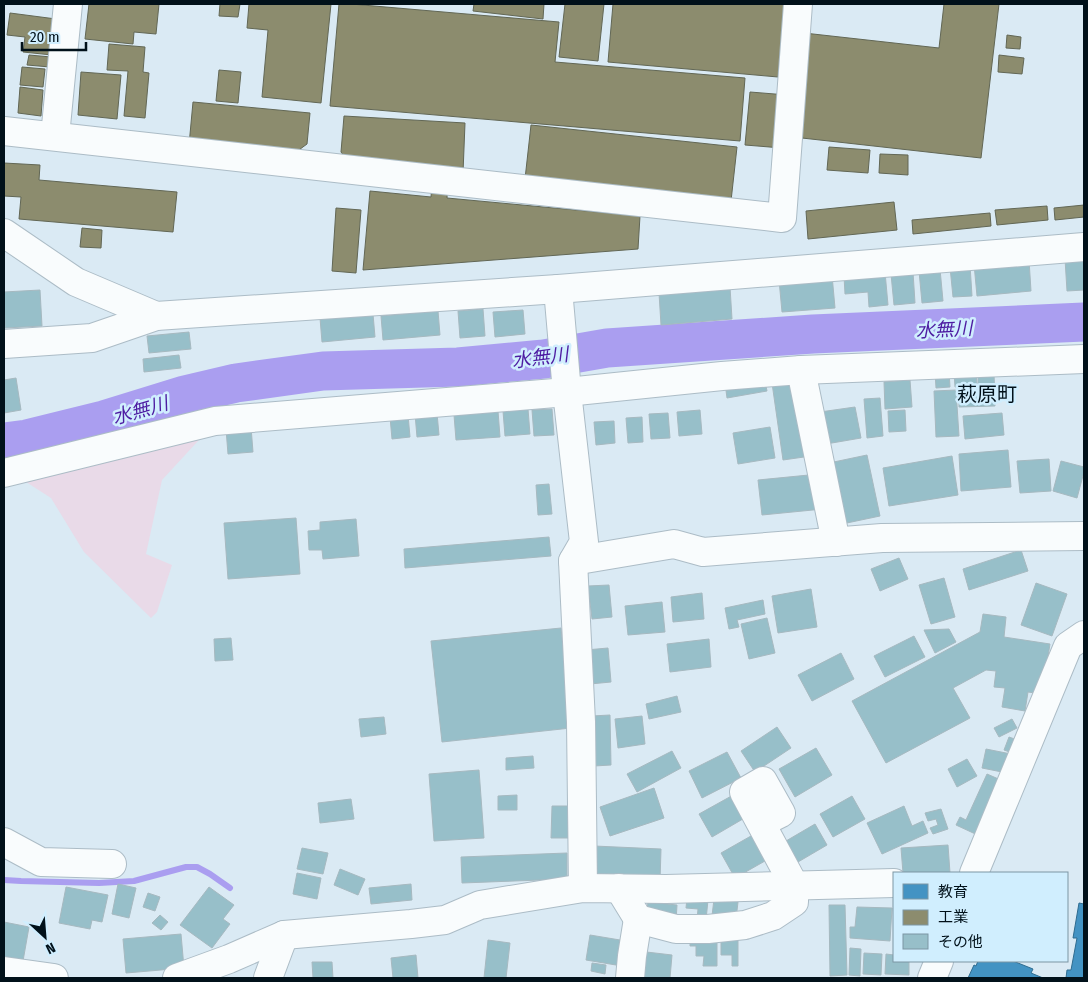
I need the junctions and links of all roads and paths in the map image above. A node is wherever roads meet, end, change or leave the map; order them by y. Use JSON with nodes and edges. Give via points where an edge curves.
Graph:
{"nodes":[{"id":1,"x":68,"y":4,"type":"edge"},
{"id":2,"x":798,"y":4,"type":"edge"},
{"id":3,"x":4,"y":131,"type":"edge"},
{"id":4,"x":55,"y":136,"type":"junction"},
{"id":5,"x":4,"y":233,"type":"edge"},
{"id":6,"x":1084,"y":247,"type":"edge"},
{"id":7,"x":558,"y":290,"type":"junction"},
{"id":8,"x":156,"y":316,"type":"junction"},
{"id":9,"x":4,"y":344,"type":"edge"},
{"id":10,"x":1084,"y":359,"type":"edge"},
{"id":11,"x":801,"y":370,"type":"junction"},
{"id":12,"x":567,"y":392,"type":"junction"},
{"id":13,"x":4,"y":473,"type":"edge"},
{"id":14,"x":1084,"y":536,"type":"edge"},
{"id":15,"x":836,"y":542,"type":"junction"},
{"id":16,"x":573,"y":561,"type":"junction"},
{"id":17,"x":1084,"y":635,"type":"edge"},
{"id":18,"x":761,"y":823,"type":"dead end"},
{"id":19,"x":4,"y":842,"type":"edge"},
{"id":20,"x":112,"y":864,"type":"dead end"},
{"id":21,"x":974,"y":872,"type":"edge"},
{"id":22,"x":893,"y":883,"type":"edge"},
{"id":23,"x":794,"y":885,"type":"junction"},
{"id":24,"x":583,"y":888,"type":"junction"},
{"id":25,"x":619,"y":888,"type":"junction"},
{"id":26,"x":638,"y":919,"type":"junction"},
{"id":27,"x":284,"y":936,"type":"junction"},
{"id":28,"x":939,"y":962,"type":"edge"},
{"id":29,"x":4,"y":971,"type":"edge"},
{"id":30,"x":54,"y":978,"type":"edge"},
{"id":31,"x":177,"y":978,"type":"edge"},
{"id":32,"x":268,"y":978,"type":"edge"},
{"id":33,"x":630,"y":978,"type":"edge"},
{"id":34,"x":932,"y":978,"type":"edge"}],
"edges":[{"from":1,"to":4,"type":"street"},
{"from":2,"to":4,"type":"street","via":[[782,218]]},
{"from":3,"to":4,"type":"street"},
{"from":5,"to":8,"type":"street","via":[[76,282]]},
{"from":6,"to":7,"type":"street"},
{"from":7,"to":8,"type":"street"},
{"from":7,"to":12,"type":"street"},
{"from":8,"to":9,"type":"street","via":[[92,338]]},
{"from":10,"to":11,"type":"street"},
{"from":11,"to":12,"type":"street"},
{"from":11,"to":15,"type":"street"},
{"from":12,"to":13,"type":"street","via":[[215,422]]},
{"from":12,"to":16,"type":"street","via":[[584,542]]},
{"from":14,"to":15,"type":"street","via":[[882,538]]},
{"from":15,"to":16,"type":"street","via":[[702,552],[674,544]]},
{"from":16,"to":24,"type":"street","via":[[581,722]]},
{"from":17,"to":21,"type":"street","via":[[1068,646]]},
{"from":18,"to":23,"type":"street"},
{"from":19,"to":20,"type":"street","via":[[41,862]]},
{"from":22,"to":23,"type":"street"},
{"from":23,"to":25,"type":"street"},
{"from":23,"to":26,"type":"street","via":[[794,902],[773,916],[745,925],[676,929]]},
{"from":24,"to":25,"type":"street"},
{"from":24,"to":27,"type":"street","via":[[480,904],[445,920]]},
{"from":25,"to":26,"type":"street"},
{"from":26,"to":33,"type":"street"},
{"from":27,"to":31,"type":"street"},
{"from":27,"to":32,"type":"street"},
{"from":28,"to":34,"type":"street"},
{"from":29,"to":30,"type":"street"}]}
